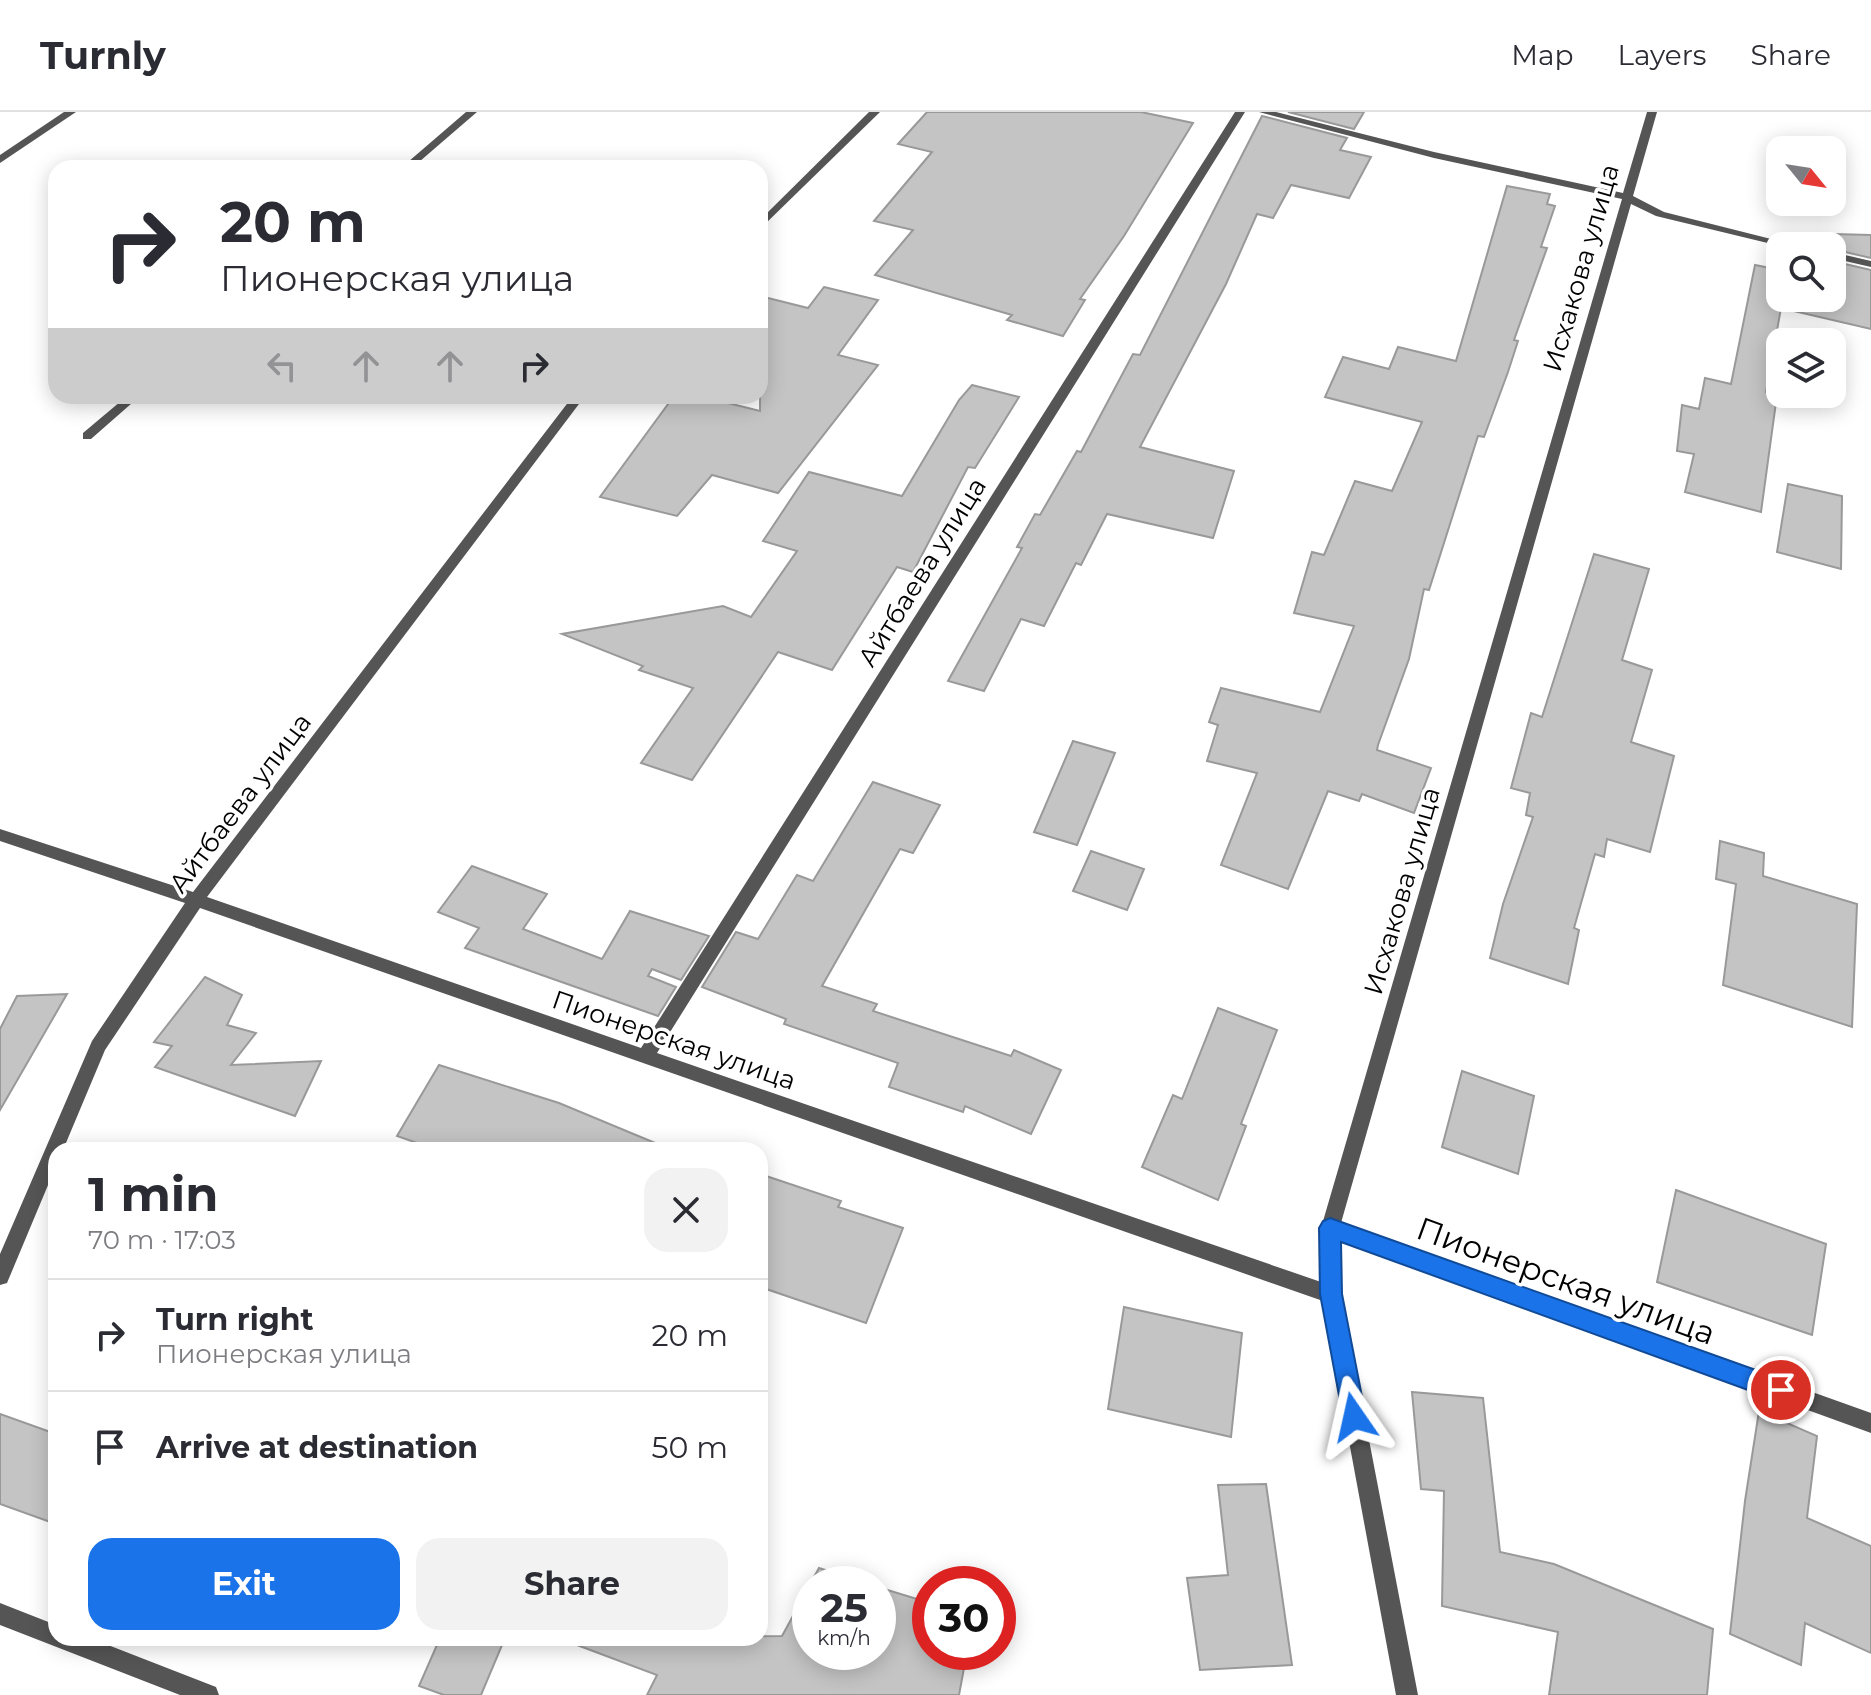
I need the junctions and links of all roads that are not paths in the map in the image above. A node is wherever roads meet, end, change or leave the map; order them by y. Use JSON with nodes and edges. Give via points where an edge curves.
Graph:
{"nodes":[{"id":1,"x":71,"y":112,"type":"edge"},
{"id":2,"x":472,"y":112,"type":"edge"},
{"id":3,"x":875,"y":112,"type":"edge"},
{"id":4,"x":1240,"y":112,"type":"edge"},
{"id":5,"x":1264,"y":112,"type":"edge"},
{"id":6,"x":1652,"y":112,"type":"edge"},
{"id":7,"x":0,"y":160,"type":"edge"},
{"id":8,"x":415,"y":160,"type":"edge"},
{"id":9,"x":1626,"y":197,"type":"junction"},
{"id":10,"x":768,"y":218,"type":"edge"},
{"id":11,"x":1766,"y":239,"type":"edge"},
{"id":12,"x":1846,"y":258,"type":"edge"},
{"id":13,"x":1871,"y":264,"type":"edge"},
{"id":14,"x":125,"y":404,"type":"edge"},
{"id":15,"x":573,"y":404,"type":"edge"},
{"id":16,"x":87,"y":436,"type":"dead end"},
{"id":17,"x":0,"y":835,"type":"edge"},
{"id":18,"x":196,"y":900,"type":"junction"},
{"id":19,"x":645,"y":1057,"type":"junction"},
{"id":20,"x":57,"y":1142,"type":"edge"},
{"id":21,"x":48,"y":1163,"type":"edge"},
{"id":22,"x":1330,"y":1228,"type":"junction"},
{"id":23,"x":0,"y":1276,"type":"edge"},
{"id":24,"x":1331,"y":1294,"type":"junction"},
{"id":25,"x":1871,"y":1423,"type":"edge"},
{"id":26,"x":0,"y":1614,"type":"edge"},
{"id":27,"x":48,"y":1633,"type":"edge"},
{"id":28,"x":82,"y":1646,"type":"edge"},
{"id":29,"x":208,"y":1695,"type":"edge"},
{"id":30,"x":1407,"y":1695,"type":"edge"}],
"edges":[{"from":1,"to":7,"type":"street"},
{"from":2,"to":8,"type":"street"},
{"from":3,"to":10,"type":"street"},
{"from":4,"to":19,"type":"street","name":"Айтбаева улица"},
{"from":5,"to":9,"type":"street"},
{"from":6,"to":9,"type":"street","name":"Исхакова улица"},
{"from":9,"to":11,"type":"street","via":[[1660,214]]},
{"from":9,"to":22,"type":"street","name":"Исхакова улица"},
{"from":12,"to":13,"type":"street"},
{"from":14,"to":16,"type":"street"},
{"from":15,"to":18,"type":"street","name":"Айтбаева улица"},
{"from":17,"to":18,"type":"street","name":"Пионерская улица"},
{"from":18,"to":19,"type":"street","name":"Пионерская улица"},
{"from":18,"to":20,"type":"street","name":"Айтбаева улица","via":[[98,1046]]},
{"from":19,"to":24,"type":"street","name":"Пионерская улица"},
{"from":21,"to":23,"type":"street","name":"Айтбаева улица"},
{"from":22,"to":24,"type":"street","name":"Исхакова улица"},
{"from":22,"to":25,"type":"street","name":"Пионерская улица"},
{"from":24,"to":30,"type":"street","name":"Исхакова улица"},
{"from":26,"to":27,"type":"street"},
{"from":28,"to":29,"type":"street"}]}
